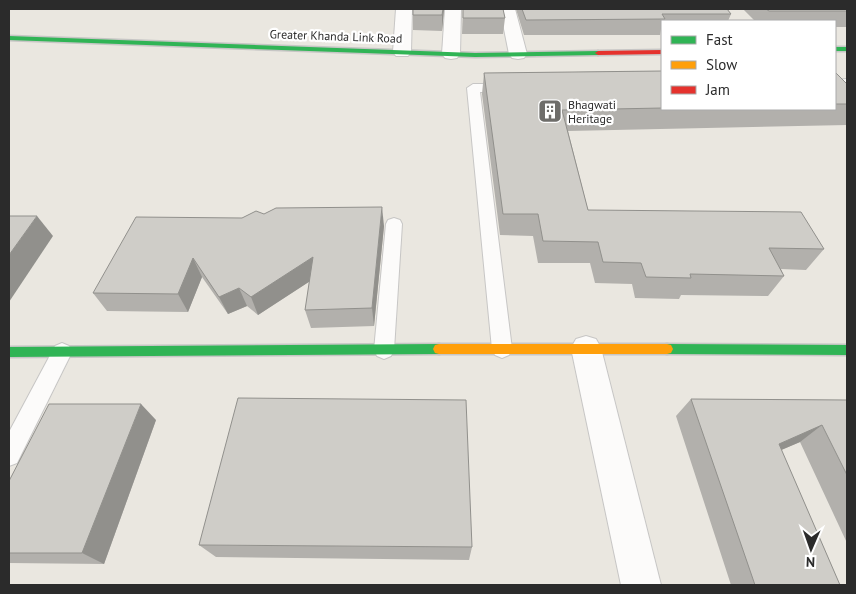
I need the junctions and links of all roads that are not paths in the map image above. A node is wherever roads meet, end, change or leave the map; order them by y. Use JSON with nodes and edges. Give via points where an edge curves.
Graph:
{"nodes":[{"id":1,"x":404,"y":9,"type":"edge"},
{"id":2,"x":446,"y":9,"type":"edge"},
{"id":3,"x":453,"y":9,"type":"edge"},
{"id":4,"x":507,"y":9,"type":"edge"},
{"id":5,"x":9,"y":38,"type":"edge"},
{"id":6,"x":402,"y":52,"type":"junction"},
{"id":7,"x":661,"y":52,"type":"edge"},
{"id":8,"x":447,"y":54,"type":"junction"},
{"id":9,"x":518,"y":54,"type":"junction"},
{"id":10,"x":522,"y":87,"type":"edge"},
{"id":11,"x":394,"y":224,"type":"dead end"},
{"id":12,"x":586,"y":348,"type":"junction"},
{"id":13,"x":502,"y":349,"type":"junction"},
{"id":14,"x":384,"y":350,"type":"junction"},
{"id":15,"x":847,"y":350,"type":"edge"},
{"id":16,"x":9,"y":352,"type":"edge"},
{"id":17,"x":62,"y":352,"type":"junction"},
{"id":18,"x":9,"y":455,"type":"edge"},
{"id":19,"x":641,"y":585,"type":"edge"}],
"edges":[{"from":1,"to":6,"type":"street"},
{"from":2,"to":8,"type":"street"},
{"from":3,"to":8,"type":"street"},
{"from":4,"to":9,"type":"street"},
{"from":5,"to":6,"type":"street","name":"Greater Khanda Link Road"},
{"from":6,"to":8,"type":"street","name":"Greater Khanda Link Road"},
{"from":7,"to":9,"type":"street","name":"Greater Khanda Link Road"},
{"from":8,"to":9,"type":"street","name":"Greater Khanda Link Road"},
{"from":10,"to":13,"type":"lane","via":[[472,88]]},
{"from":11,"to":14,"type":"lane"},
{"from":12,"to":13,"type":"street"},
{"from":12,"to":15,"type":"street"},
{"from":12,"to":19,"type":"street"},
{"from":13,"to":14,"type":"street"},
{"from":14,"to":17,"type":"street"},
{"from":16,"to":17,"type":"street"},
{"from":17,"to":18,"type":"lane"}]}
